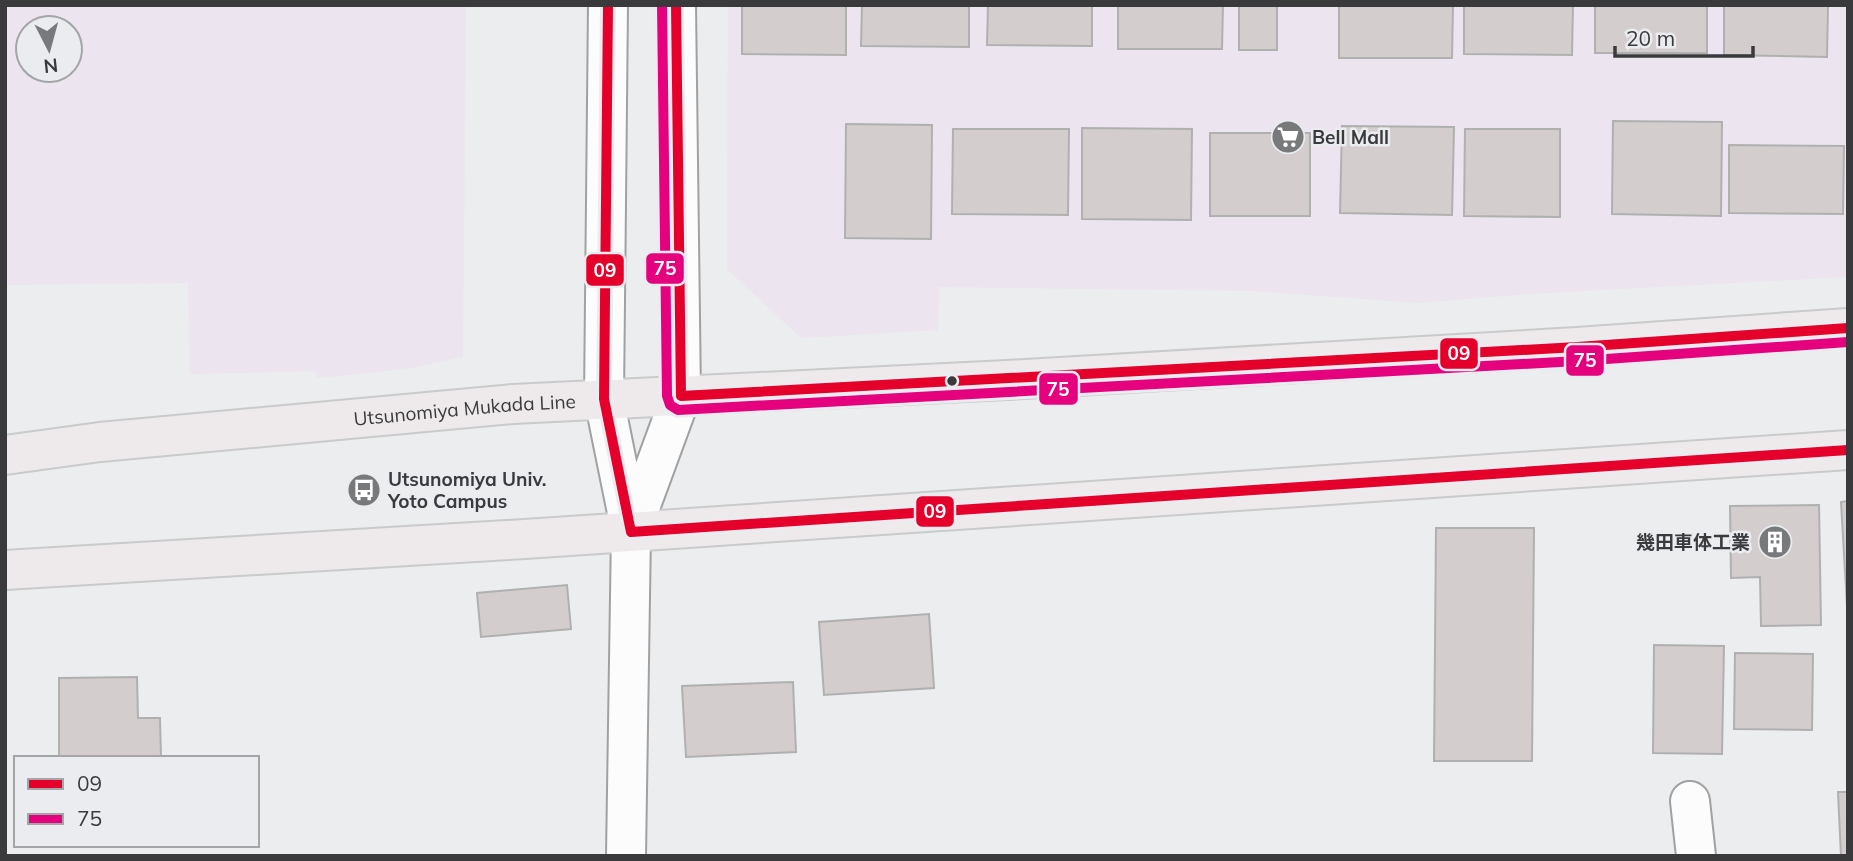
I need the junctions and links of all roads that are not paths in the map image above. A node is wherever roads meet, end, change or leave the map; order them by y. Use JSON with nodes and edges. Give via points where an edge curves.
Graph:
{"nodes":[{"id":1,"x":608,"y":5,"type":"edge"},
{"id":2,"x":676,"y":5,"type":"edge"},
{"id":3,"x":1848,"y":328,"type":"edge"},
{"id":4,"x":681,"y":396,"type":"junction"},
{"id":5,"x":604,"y":399,"type":"junction"},
{"id":6,"x":1848,"y":450,"type":"edge"},
{"id":7,"x":5,"y":456,"type":"edge"},
{"id":8,"x":631,"y":532,"type":"junction"},
{"id":9,"x":5,"y":570,"type":"edge"},
{"id":10,"x":1690,"y":801,"type":"dead end"},
{"id":11,"x":626,"y":856,"type":"edge"},
{"id":12,"x":1696,"y":856,"type":"edge"}],
"edges":[{"from":1,"to":5,"type":"street"},
{"from":2,"to":4,"type":"street"},
{"from":3,"to":4,"type":"main road","name":"Utsunomiya Mukada Line"},
{"from":4,"to":5,"type":"main road","name":"Utsunomiya Mukada Line"},
{"from":4,"to":8,"type":"street"},
{"from":5,"to":7,"type":"main road","name":"Utsunomiya Mukada Line","via":[[100,442]]},
{"from":5,"to":8,"type":"street"},
{"from":6,"to":8,"type":"main road"},
{"from":8,"to":9,"type":"main road"},
{"from":8,"to":11,"type":"street"},
{"from":10,"to":12,"type":"street"}]}
